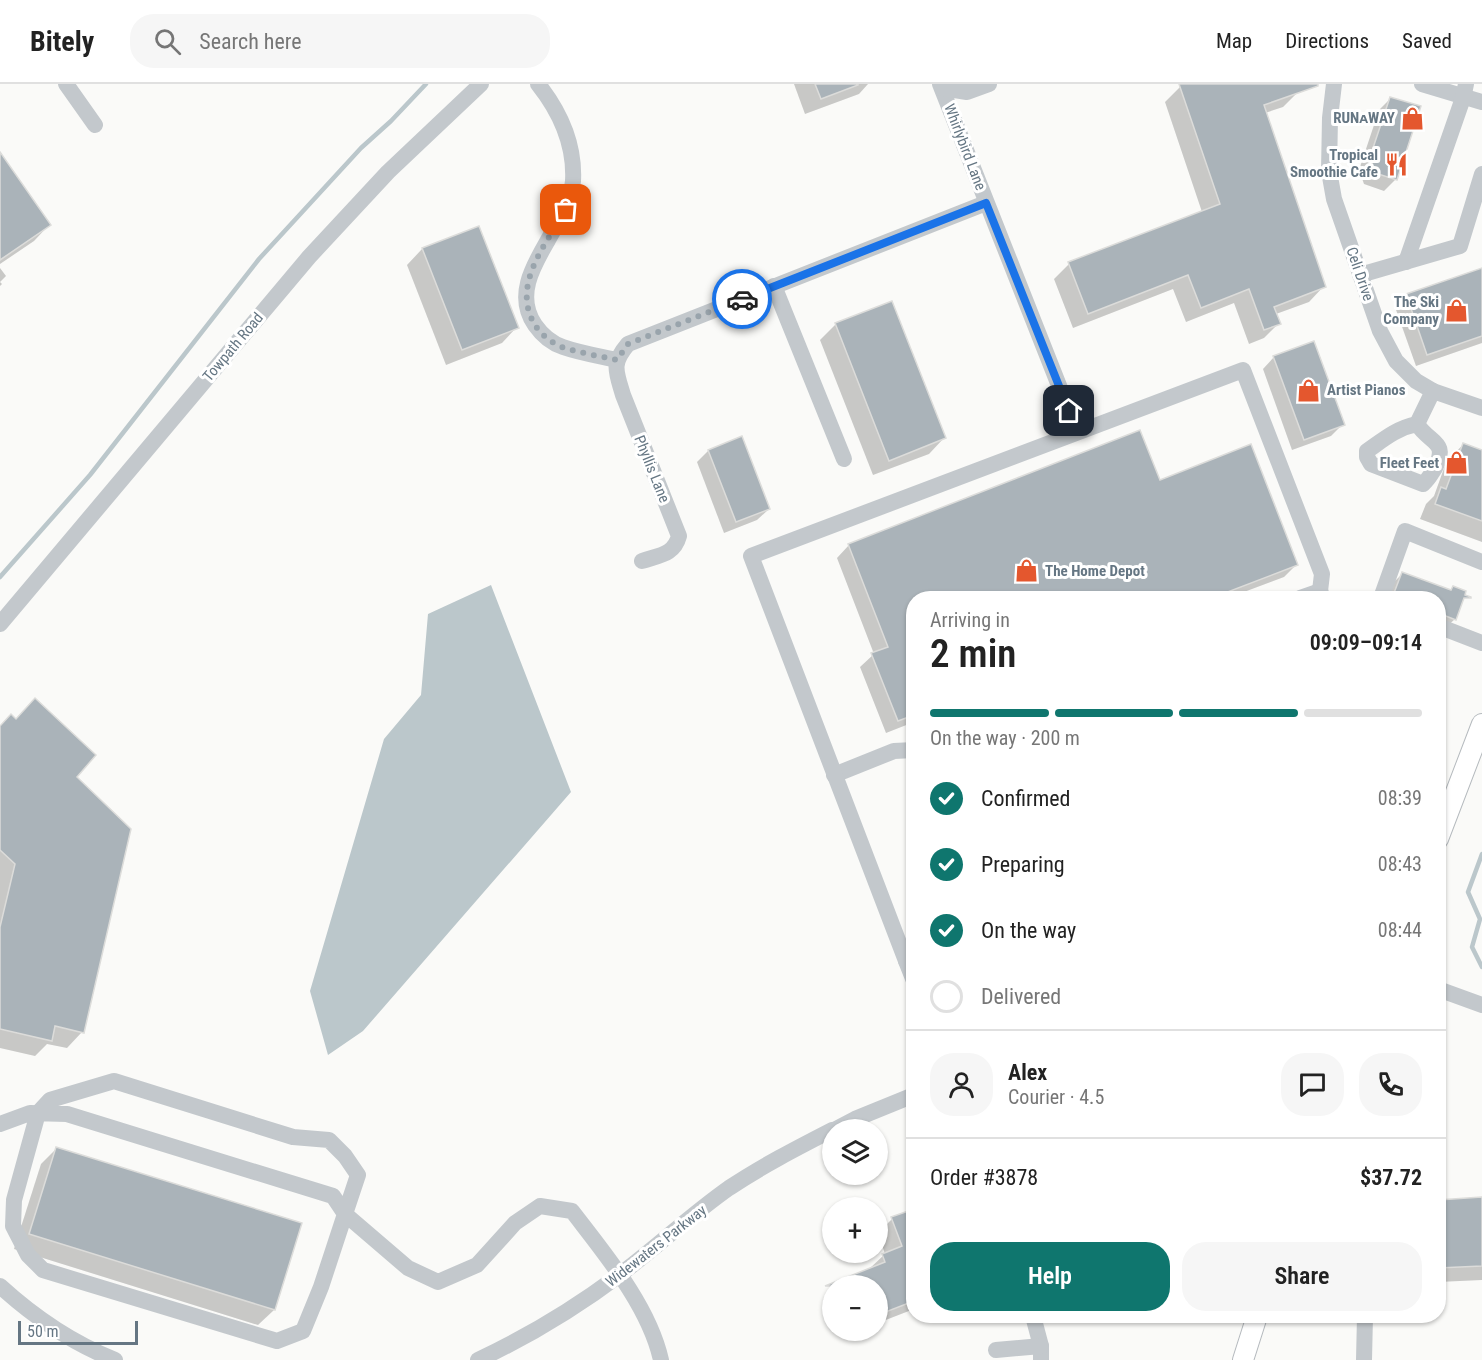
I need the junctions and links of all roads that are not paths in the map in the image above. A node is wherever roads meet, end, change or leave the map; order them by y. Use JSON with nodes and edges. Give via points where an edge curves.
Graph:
{"nodes":[{"id":1,"x":66,"y":84,"type":"edge"},
{"id":2,"x":481,"y":84,"type":"edge"},
{"id":3,"x":538,"y":84,"type":"edge"},
{"id":4,"x":989,"y":84,"type":"edge"},
{"id":5,"x":1334,"y":84,"type":"edge"},
{"id":6,"x":1422,"y":84,"type":"edge"},
{"id":7,"x":941,"y":86,"type":"edge"},
{"id":8,"x":1465,"y":91,"type":"edge"},
{"id":9,"x":1482,"y":102,"type":"edge"},
{"id":10,"x":95,"y":125,"type":"dead end"},
{"id":11,"x":1482,"y":174,"type":"edge"},
{"id":12,"x":986,"y":203,"type":"junction"},
{"id":13,"x":1406,"y":262,"type":"junction"},
{"id":14,"x":1360,"y":275,"type":"junction"},
{"id":15,"x":774,"y":286,"type":"junction"},
{"id":16,"x":618,"y":358,"type":"junction"},
{"id":17,"x":1433,"y":391,"type":"junction"},
{"id":18,"x":1482,"y":408,"type":"edge"},
{"id":19,"x":1069,"y":411,"type":"dead end"},
{"id":20,"x":1417,"y":424,"type":"dead end"},
{"id":21,"x":844,"y":459,"type":"dead end"},
{"id":22,"x":642,"y":561,"type":"dead end"},
{"id":23,"x":1482,"y":562,"type":"edge"},
{"id":24,"x":1322,"y":591,"type":"edge"},
{"id":25,"x":1384,"y":591,"type":"edge"},
{"id":26,"x":0,"y":624,"type":"edge"},
{"id":27,"x":1446,"y":629,"type":"edge"},
{"id":28,"x":1482,"y":643,"type":"edge"},
{"id":29,"x":1482,"y":724,"type":"edge"},
{"id":30,"x":906,"y":750,"type":"edge"},
{"id":31,"x":834,"y":775,"type":"junction"},
{"id":32,"x":1446,"y":818,"type":"edge"},
{"id":33,"x":906,"y":949,"type":"edge"},
{"id":34,"x":1446,"y":992,"type":"edge"},
{"id":35,"x":1482,"y":1005,"type":"edge"},
{"id":36,"x":906,"y":1098,"type":"edge"},
{"id":37,"x":38,"y":1113,"type":"junction"},
{"id":38,"x":858,"y":1119,"type":"edge"},
{"id":39,"x":0,"y":1124,"type":"edge"},
{"id":40,"x":822,"y":1136,"type":"edge"},
{"id":41,"x":345,"y":1214,"type":"junction"},
{"id":42,"x":621,"y":1274,"type":"junction"},
{"id":43,"x":0,"y":1286,"type":"edge"},
{"id":44,"x":1035,"y":1323,"type":"edge"},
{"id":45,"x":1255,"y":1323,"type":"edge"},
{"id":46,"x":1365,"y":1323,"type":"edge"},
{"id":47,"x":996,"y":1350,"type":"dead end"},
{"id":48,"x":1041,"y":1353,"type":"edge"},
{"id":49,"x":115,"y":1360,"type":"edge"},
{"id":50,"x":478,"y":1360,"type":"edge"},
{"id":51,"x":662,"y":1360,"type":"edge"},
{"id":52,"x":1243,"y":1360,"type":"edge"},
{"id":53,"x":1364,"y":1360,"type":"edge"}],
"edges":[{"from":1,"to":10,"type":"street"},
{"from":2,"to":26,"type":"street","name":"Towpath Road","via":[[388,172],[309,257]]},
{"from":3,"to":16,"type":"street","via":[[564,124],[570,142],[573,183],[566,210],[535,263],[525,300],[543,335],[561,347]]},
{"from":4,"to":7,"type":"street","via":[[967,92]]},
{"from":5,"to":14,"type":"street","name":"Celi Drive","via":[[1329,171],[1334,199]]},
{"from":6,"to":8,"type":"street"},
{"from":7,"to":12,"type":"street","name":"Whirlybird Lane"},
{"from":8,"to":9,"type":"street"},
{"from":8,"to":13,"type":"street"},
{"from":11,"to":13,"type":"street","via":[[1460,246]]},
{"from":12,"to":15,"type":"street"},
{"from":12,"to":19,"type":"street","name":"Whirlybird Lane"},
{"from":13,"to":14,"type":"street"},
{"from":14,"to":17,"type":"street","name":"Celi Drive","via":[[1380,331],[1396,361]]},
{"from":15,"to":16,"type":"street","via":[[628,344]]},
{"from":15,"to":21,"type":"street"},
{"from":16,"to":22,"type":"street","name":"Phyllis Lane","via":[[622,395],[679,536],[671,551]]},
{"from":17,"to":18,"type":"street","name":"Celi Drive"},
{"from":17,"to":20,"type":"street"},
{"from":23,"to":25,"type":"street","via":[[1405,531]]},
{"from":24,"to":31,"type":"street","via":[[1322,574],[1243,370],[751,556]]},
{"from":27,"to":28,"type":"street"},
{"from":29,"to":32,"type":"main road"},
{"from":30,"to":31,"type":"street","via":[[894,751]]},
{"from":31,"to":33,"type":"street"},
{"from":34,"to":35,"type":"street"},
{"from":36,"to":38,"type":"street","name":"Widewaters Parkway"},
{"from":37,"to":39,"type":"street"},
{"from":37,"to":41,"type":"street","via":[[67,1114],[333,1197]]},
{"from":37,"to":41,"type":"street","via":[[50,1100],[114,1081],[293,1137],[329,1140],[358,1175]]},
{"from":37,"to":41,"type":"street","via":[[14,1200],[13,1226],[28,1255],[43,1270],[277,1341],[303,1331]]},
{"from":40,"to":42,"type":"street","name":"Widewaters Parkway","via":[[729,1188]]},
{"from":41,"to":42,"type":"street","via":[[408,1268],[438,1282],[477,1265],[515,1223],[540,1206],[572,1211]]},
{"from":42,"to":50,"type":"street","name":"Widewaters Parkway","via":[[524,1338]]},
{"from":42,"to":51,"type":"street","via":[[657,1342]]},
{"from":43,"to":49,"type":"street","via":[[53,1329]]},
{"from":44,"to":48,"type":"street"},
{"from":45,"to":52,"type":"main road"},
{"from":46,"to":53,"type":"street"},
{"from":47,"to":48,"type":"street"}]}
